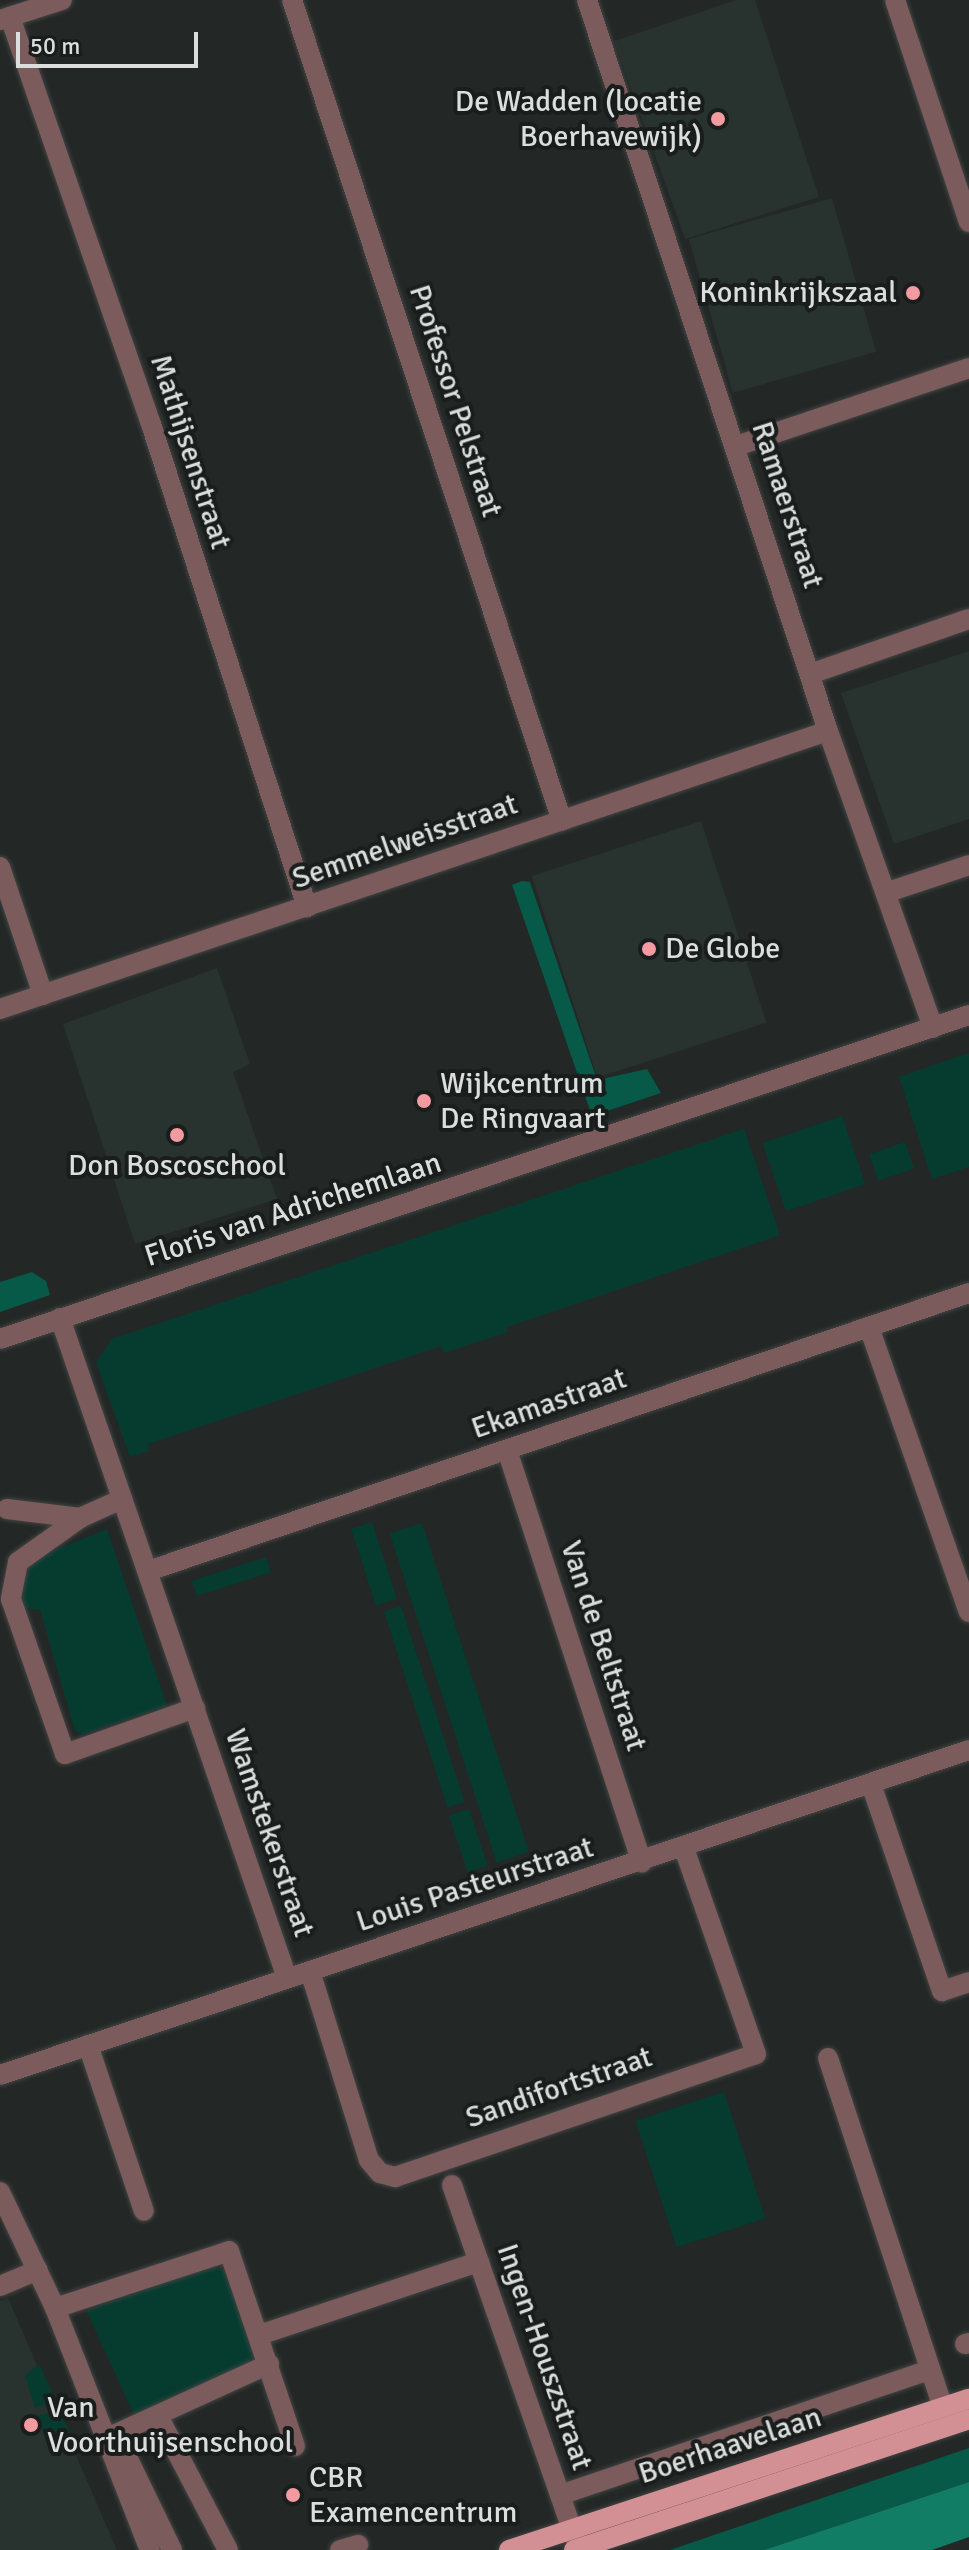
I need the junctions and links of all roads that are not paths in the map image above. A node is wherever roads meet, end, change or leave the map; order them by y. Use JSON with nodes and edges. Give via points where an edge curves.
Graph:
{"nodes":[{"id":1,"x":62,"y":0,"type":"edge"},
{"id":2,"x":292,"y":0,"type":"edge"},
{"id":3,"x":587,"y":0,"type":"edge"},
{"id":4,"x":895,"y":0,"type":"edge"},
{"id":5,"x":5,"y":19,"type":"edge"},
{"id":6,"x":969,"y":222,"type":"edge"},
{"id":7,"x":969,"y":368,"type":"edge"},
{"id":8,"x":736,"y":446,"type":"junction"},
{"id":9,"x":969,"y":619,"type":"edge"},
{"id":10,"x":810,"y":674,"type":"junction"},
{"id":11,"x":828,"y":731,"type":"junction"},
{"id":12,"x":562,"y":821,"type":"junction"},
{"id":13,"x":969,"y":865,"type":"edge"},
{"id":14,"x":0,"y":867,"type":"edge"},
{"id":15,"x":888,"y":892,"type":"junction"},
{"id":16,"x":307,"y":907,"type":"junction"},
{"id":17,"x":43,"y":995,"type":"junction"},
{"id":18,"x":0,"y":1009,"type":"edge"},
{"id":19,"x":969,"y":1015,"type":"edge"},
{"id":20,"x":933,"y":1028,"type":"junction"},
{"id":21,"x":969,"y":1293,"type":"edge"},
{"id":22,"x":60,"y":1318,"type":"junction"},
{"id":23,"x":869,"y":1327,"type":"junction"},
{"id":24,"x":0,"y":1339,"type":"edge"},
{"id":25,"x":507,"y":1450,"type":"junction"},
{"id":26,"x":122,"y":1499,"type":"junction"},
{"id":27,"x":7,"y":1509,"type":"dead end"},
{"id":28,"x":80,"y":1518,"type":"junction"},
{"id":29,"x":148,"y":1571,"type":"junction"},
{"id":30,"x":969,"y":1612,"type":"edge"},
{"id":31,"x":195,"y":1708,"type":"junction"},
{"id":32,"x":969,"y":1750,"type":"edge"},
{"id":33,"x":871,"y":1784,"type":"junction"},
{"id":34,"x":684,"y":1848,"type":"junction"},
{"id":35,"x":642,"y":1862,"type":"junction"},
{"id":36,"x":310,"y":1971,"type":"junction"},
{"id":37,"x":287,"y":1978,"type":"junction"},
{"id":38,"x":969,"y":1982,"type":"edge"},
{"id":39,"x":88,"y":2045,"type":"junction"},
{"id":40,"x":828,"y":2058,"type":"dead end"},
{"id":41,"x":0,"y":2075,"type":"edge"},
{"id":42,"x":452,"y":2185,"type":"dead end"},
{"id":43,"x":0,"y":2192,"type":"edge"},
{"id":44,"x":144,"y":2211,"type":"dead end"},
{"id":45,"x":479,"y":2262,"type":"junction"},
{"id":46,"x":38,"y":2270,"type":"junction"},
{"id":47,"x":0,"y":2286,"type":"edge"},
{"id":48,"x":55,"y":2308,"type":"junction"},
{"id":49,"x":259,"y":2335,"type":"junction"},
{"id":50,"x":269,"y":2364,"type":"junction"},
{"id":51,"x":930,"y":2370,"type":"junction"},
{"id":52,"x":969,"y":2399,"type":"edge"},
{"id":53,"x":158,"y":2416,"type":"junction"},
{"id":54,"x":954,"y":2417,"type":"edge"},
{"id":55,"x":109,"y":2437,"type":"junction"},
{"id":56,"x":295,"y":2446,"type":"dead end"},
{"id":57,"x":560,"y":2495,"type":"junction"},
{"id":58,"x":572,"y":2529,"type":"junction"},
{"id":59,"x":576,"y":2549,"type":"edge"},
{"id":60,"x":150,"y":2550,"type":"edge"},
{"id":61,"x":172,"y":2550,"type":"edge"},
{"id":62,"x":228,"y":2550,"type":"edge"},
{"id":63,"x":509,"y":2550,"type":"edge"}],
"edges":[{"from":1,"to":5,"type":"street"},
{"from":2,"to":12,"type":"street","name":"Professor Pelstraat"},
{"from":3,"to":8,"type":"street","name":"Ramaerstraat"},
{"from":4,"to":6,"type":"street"},
{"from":5,"to":16,"type":"street","name":"Mathijsenstraat","via":[[151,424]]},
{"from":7,"to":8,"type":"street"},
{"from":8,"to":10,"type":"street","name":"Ramaerstraat"},
{"from":9,"to":10,"type":"street"},
{"from":10,"to":11,"type":"street","name":"Ramaerstraat"},
{"from":11,"to":12,"type":"street","name":"Semmelweisstraat"},
{"from":11,"to":15,"type":"street","name":"Ramaerstraat"},
{"from":12,"to":16,"type":"street","name":"Semmelweisstraat"},
{"from":13,"to":15,"type":"street"},
{"from":14,"to":17,"type":"street"},
{"from":15,"to":20,"type":"street","name":"Ramaerstraat"},
{"from":16,"to":17,"type":"street","name":"Semmelweisstraat"},
{"from":17,"to":18,"type":"street","name":"Semmelweisstraat"},
{"from":19,"to":20,"type":"street","name":"Floris van Adrichemlaan"},
{"from":20,"to":22,"type":"street","name":"Floris van Adrichemlaan"},
{"from":21,"to":23,"type":"street","name":"Ekamastraat"},
{"from":22,"to":24,"type":"street","name":"Floris van Adrichemlaan"},
{"from":22,"to":26,"type":"street","name":"Wamstekerstraat"},
{"from":23,"to":25,"type":"street","name":"Ekamastraat"},
{"from":23,"to":30,"type":"street"},
{"from":25,"to":29,"type":"street","name":"Ekamastraat"},
{"from":25,"to":35,"type":"street","name":"Van de Beltstraat"},
{"from":26,"to":28,"type":"street","name":"Wamstekerstraat"},
{"from":26,"to":29,"type":"street","name":"Wamstekerstraat"},
{"from":27,"to":28,"type":"street"},
{"from":28,"to":31,"type":"street","name":"Wamstekerstraat","via":[[18,1562],[11,1599],[65,1754]]},
{"from":29,"to":31,"type":"street","name":"Wamstekerstraat"},
{"from":31,"to":37,"type":"street","name":"Wamstekerstraat"},
{"from":32,"to":33,"type":"street","name":"Louis Pasteurstraat"},
{"from":33,"to":34,"type":"street","name":"Louis Pasteurstraat"},
{"from":33,"to":38,"type":"street","via":[[942,1991]]},
{"from":34,"to":35,"type":"street","name":"Louis Pasteurstraat"},
{"from":34,"to":36,"type":"street","name":"Sandifortstraat","via":[[756,2054],[395,2177],[380,2173],[369,2160]]},
{"from":35,"to":36,"type":"street","name":"Louis Pasteurstraat"},
{"from":36,"to":37,"type":"street","name":"Louis Pasteurstraat"},
{"from":37,"to":39,"type":"street","name":"Louis Pasteurstraat"},
{"from":39,"to":41,"type":"street","name":"Louis Pasteurstraat"},
{"from":39,"to":44,"type":"street"},
{"from":40,"to":51,"type":"street"},
{"from":42,"to":45,"type":"street","name":"Ingen-Houszstraat"},
{"from":43,"to":46,"type":"street"},
{"from":45,"to":49,"type":"street"},
{"from":45,"to":57,"type":"street","name":"Ingen-Houszstraat"},
{"from":46,"to":47,"type":"street"},
{"from":46,"to":48,"type":"street"},
{"from":48,"to":49,"type":"street","via":[[229,2251]]},
{"from":48,"to":55,"type":"street"},
{"from":49,"to":50,"type":"street"},
{"from":50,"to":53,"type":"street"},
{"from":50,"to":56,"type":"street"},
{"from":51,"to":54,"type":"street"},
{"from":51,"to":57,"type":"street"},
{"from":52,"to":54,"type":"main road","name":"Boerhaavelaan"},
{"from":53,"to":55,"type":"street"},
{"from":53,"to":62,"type":"street"},
{"from":54,"to":58,"type":"main road","name":"Boerhaavelaan"},
{"from":54,"to":59,"type":"main road","name":"Boerhaavelaan"},
{"from":55,"to":60,"type":"street","via":[[115,2468]]},
{"from":55,"to":61,"type":"street","via":[[129,2461]]},
{"from":57,"to":58,"type":"street","name":"Ingen-Houszstraat"},
{"from":58,"to":59,"type":"street","name":"Ingen-Houszstraat"},
{"from":58,"to":63,"type":"main road","name":"Boerhaavelaan"}]}
